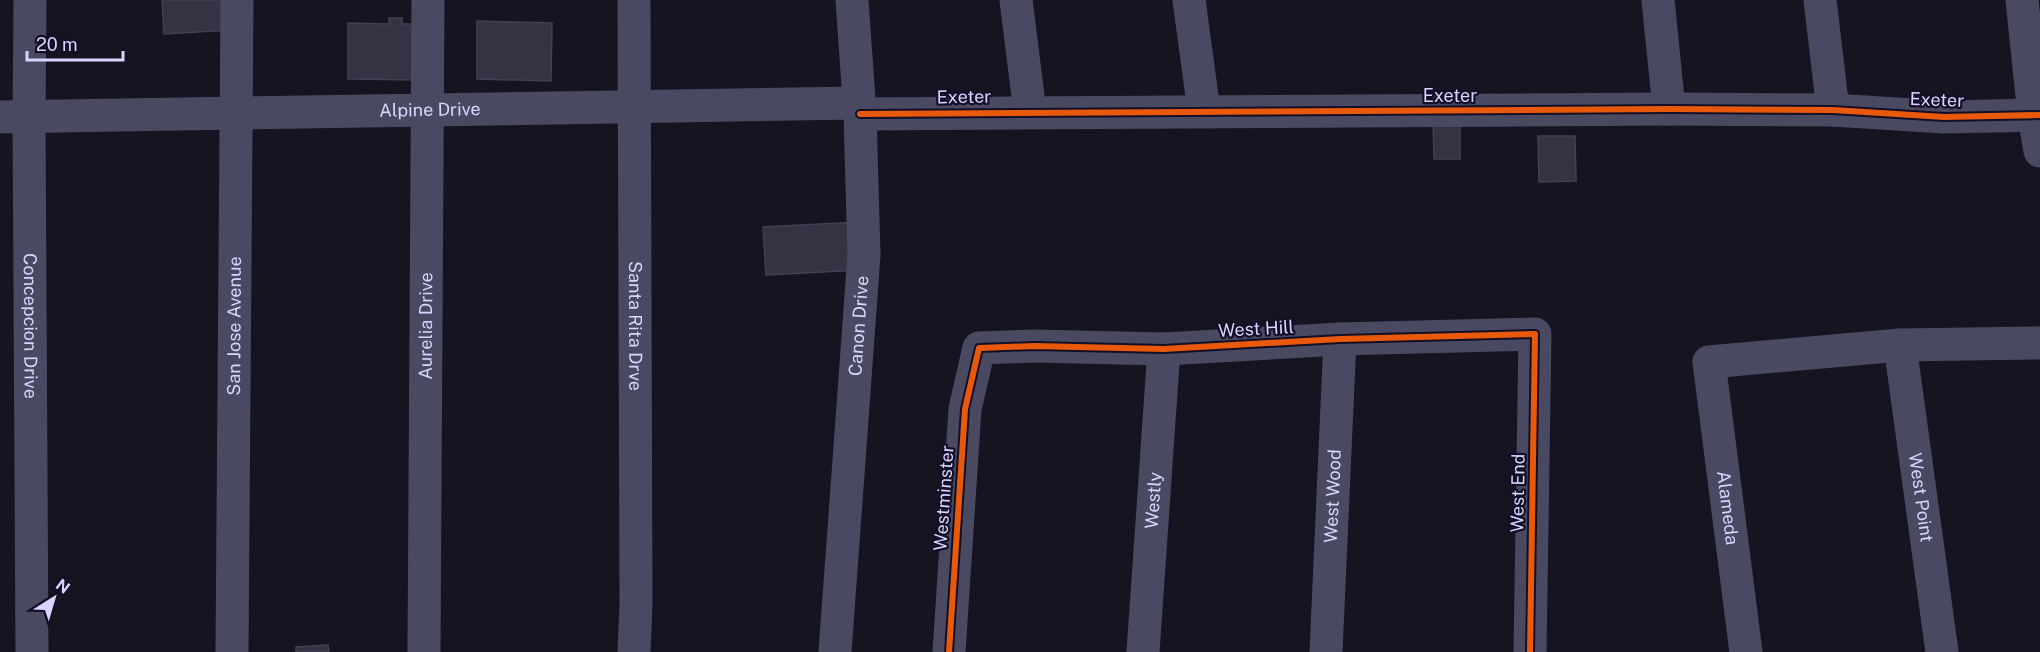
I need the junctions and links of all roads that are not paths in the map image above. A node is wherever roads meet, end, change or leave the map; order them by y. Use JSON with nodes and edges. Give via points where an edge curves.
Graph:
{"nodes":[{"id":1,"x":30,"y":0,"type":"edge"},
{"id":2,"x":237,"y":0,"type":"edge"},
{"id":3,"x":428,"y":0,"type":"edge"},
{"id":4,"x":634,"y":0,"type":"edge"},
{"id":5,"x":852,"y":0,"type":"edge"},
{"id":6,"x":1016,"y":0,"type":"edge"},
{"id":7,"x":1189,"y":0,"type":"edge"},
{"id":8,"x":1658,"y":0,"type":"edge"},
{"id":9,"x":1820,"y":0,"type":"edge"},
{"id":10,"x":2022,"y":0,"type":"edge"},
{"id":11,"x":634,"y":107,"type":"junction"},
{"id":12,"x":860,"y":109,"type":"junction"},
{"id":13,"x":1669,"y":109,"type":"junction"},
{"id":14,"x":1833,"y":110,"type":"junction"},
{"id":15,"x":426,"y":111,"type":"junction"},
{"id":16,"x":1204,"y":111,"type":"junction"},
{"id":17,"x":1030,"y":112,"type":"junction"},
{"id":18,"x":237,"y":114,"type":"junction"},
{"id":19,"x":2037,"y":115,"type":"edge"},
{"id":20,"x":15,"y":118,"type":"edge"},
{"id":21,"x":2040,"y":151,"type":"edge"},
{"id":22,"x":1535,"y":334,"type":"joint"},
{"id":23,"x":1340,"y":339,"type":"junction"},
{"id":24,"x":2040,"y":343,"type":"edge"},
{"id":25,"x":1900,"y":345,"type":"junction"},
{"id":26,"x":979,"y":348,"type":"joint"},
{"id":27,"x":1164,"y":349,"type":"junction"},
{"id":28,"x":32,"y":652,"type":"edge"},
{"id":29,"x":232,"y":652,"type":"edge"},
{"id":30,"x":424,"y":652,"type":"edge"},
{"id":31,"x":634,"y":652,"type":"edge"},
{"id":32,"x":835,"y":652,"type":"edge"},
{"id":33,"x":949,"y":652,"type":"edge"},
{"id":34,"x":1143,"y":652,"type":"edge"},
{"id":35,"x":1326,"y":652,"type":"edge"},
{"id":36,"x":1530,"y":652,"type":"edge"},
{"id":37,"x":1746,"y":652,"type":"edge"},
{"id":38,"x":1942,"y":652,"type":"edge"}],
"edges":[{"from":1,"to":20,"type":"street","name":"Concepcion Drive"},
{"from":2,"to":18,"type":"street","name":"San Jose Avenue"},
{"from":3,"to":15,"type":"street","name":"Aurelia Drive"},
{"from":4,"to":11,"type":"street","name":"Santa Rita Drve"},
{"from":5,"to":12,"type":"street","name":"Canon Drive"},
{"from":6,"to":17,"type":"street"},
{"from":7,"to":16,"type":"street"},
{"from":8,"to":13,"type":"street"},
{"from":9,"to":14,"type":"street"},
{"from":10,"to":19,"type":"street"},
{"from":11,"to":12,"type":"street","name":"Alpine Drive"},
{"from":11,"to":15,"type":"street","name":"Alpine Drive"},
{"from":11,"to":31,"type":"street","name":"Santa Rita Drve"},
{"from":12,"to":17,"type":"street","name":"Exeter"},
{"from":12,"to":32,"type":"street","name":"Canon Drive","via":[[864,255]]},
{"from":13,"to":14,"type":"street","name":"Exeter"},
{"from":13,"to":16,"type":"street","name":"Exeter"},
{"from":14,"to":19,"type":"street","name":"Exeter","via":[[1944,117]]},
{"from":15,"to":18,"type":"street","name":"Alpine Drive"},
{"from":15,"to":30,"type":"street","name":"Aurelia Drive"},
{"from":16,"to":17,"type":"street","name":"Exeter"},
{"from":18,"to":20,"type":"street","name":"Alpine Drive"},
{"from":18,"to":29,"type":"street","name":"San Jose Avenue"},
{"from":19,"to":21,"type":"street"},
{"from":20,"to":28,"type":"street","name":"Concepcion Drive"},
{"from":22,"to":23,"type":"street","name":"West Hill"},
{"from":22,"to":36,"type":"street","name":"West End"},
{"from":23,"to":27,"type":"street","name":"West Hill"},
{"from":23,"to":35,"type":"street","name":"West Wood"},
{"from":24,"to":25,"type":"street"},
{"from":25,"to":37,"type":"street","name":"Alameda","via":[[1701,353]]},
{"from":25,"to":38,"type":"street","name":"West Point"},
{"from":26,"to":27,"type":"street","name":"West Hill"},
{"from":26,"to":33,"type":"street","name":"Westminster","via":[[965,409]]},
{"from":27,"to":34,"type":"street","name":"Westly"}]}
